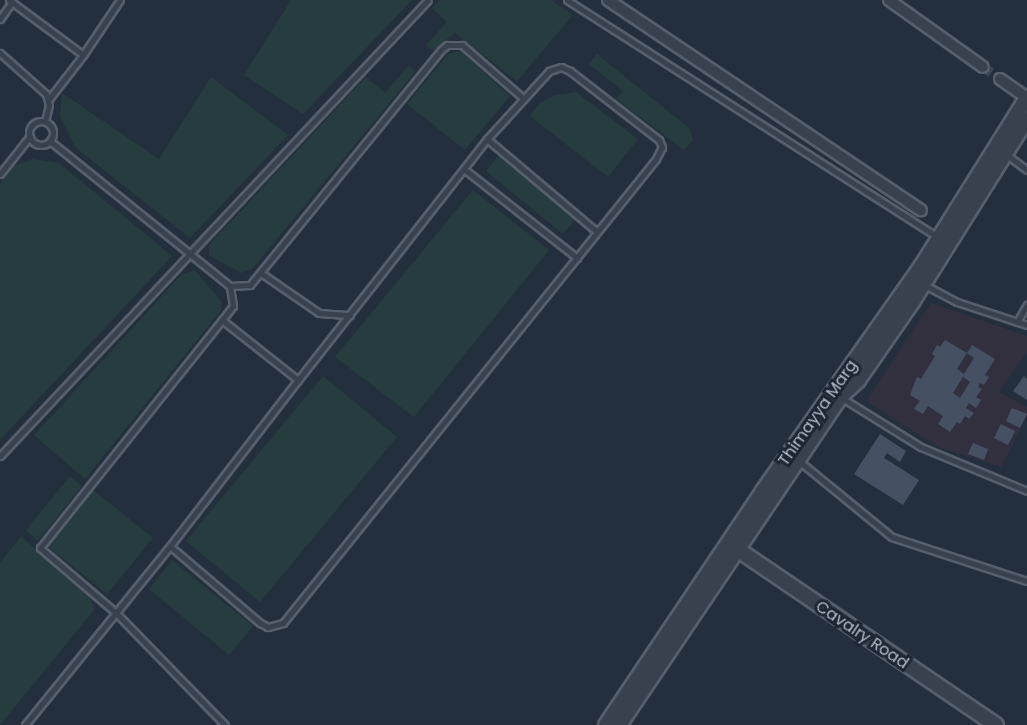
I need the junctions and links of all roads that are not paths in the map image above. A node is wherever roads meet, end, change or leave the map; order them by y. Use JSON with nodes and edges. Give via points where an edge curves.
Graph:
{"nodes":[{"id":1,"x":120,"y":0,"type":"edge"},
{"id":2,"x":428,"y":0,"type":"edge"},
{"id":3,"x":567,"y":0,"type":"edge"},
{"id":4,"x":608,"y":0,"type":"edge"},
{"id":5,"x":889,"y":0,"type":"edge"},
{"id":6,"x":10,"y":1,"type":"edge"},
{"id":7,"x":0,"y":19,"type":"edge"},
{"id":8,"x":0,"y":53,"type":"edge"},
{"id":9,"x":83,"y":55,"type":"junction"},
{"id":10,"x":983,"y":67,"type":"tunnel mouth"},
{"id":11,"x":1000,"y":79,"type":"tunnel mouth"},
{"id":12,"x":523,"y":98,"type":"junction"},
{"id":13,"x":1027,"y":98,"type":"edge"},
{"id":14,"x":49,"y":99,"type":"junction"},
{"id":15,"x":1027,"y":120,"type":"edge"},
{"id":16,"x":45,"y":121,"type":"junction"},
{"id":17,"x":30,"y":136,"type":"junction"},
{"id":18,"x":487,"y":139,"type":"junction"},
{"id":19,"x":50,"y":141,"type":"junction"},
{"id":20,"x":1005,"y":153,"type":"junction"},
{"id":21,"x":464,"y":169,"type":"junction"},
{"id":22,"x":1027,"y":170,"type":"edge"},
{"id":23,"x":0,"y":174,"type":"edge"},
{"id":24,"x":921,"y":210,"type":"dead end"},
{"id":25,"x":597,"y":232,"type":"junction"},
{"id":26,"x":940,"y":238,"type":"junction"},
{"id":27,"x":189,"y":253,"type":"junction"},
{"id":28,"x":577,"y":258,"type":"junction"},
{"id":29,"x":261,"y":273,"type":"junction"},
{"id":30,"x":923,"y":284,"type":"junction"},
{"id":31,"x":230,"y":286,"type":"junction"},
{"id":32,"x":1027,"y":305,"type":"edge"},
{"id":33,"x":350,"y":315,"type":"junction"},
{"id":34,"x":222,"y":320,"type":"junction"},
{"id":35,"x":1017,"y":322,"type":"junction"},
{"id":36,"x":1027,"y":325,"type":"edge"},
{"id":37,"x":297,"y":380,"type":"junction"},
{"id":38,"x":840,"y":397,"type":"junction"},
{"id":39,"x":0,"y":456,"type":"edge"},
{"id":40,"x":798,"y":460,"type":"junction"},
{"id":41,"x":1027,"y":490,"type":"edge"},
{"id":42,"x":768,"y":494,"type":"junction"},
{"id":43,"x":170,"y":546,"type":"junction"},
{"id":44,"x":733,"y":546,"type":"junction"},
{"id":45,"x":1027,"y":581,"type":"edge"},
{"id":46,"x":115,"y":612,"type":"junction"},
{"id":47,"x":25,"y":725,"type":"edge"},
{"id":48,"x":225,"y":725,"type":"edge"},
{"id":49,"x":606,"y":725,"type":"edge"},
{"id":50,"x":619,"y":725,"type":"edge"},
{"id":51,"x":996,"y":725,"type":"edge"}],
"edges":[{"from":1,"to":9,"type":"lane"},
{"from":2,"to":27,"type":"lane"},
{"from":3,"to":26,"type":"lane"},
{"from":4,"to":24,"type":"street"},
{"from":5,"to":10,"type":"street"},
{"from":6,"to":7,"type":"lane"},
{"from":6,"to":9,"type":"lane"},
{"from":8,"to":14,"type":"lane"},
{"from":9,"to":14,"type":"lane"},
{"from":11,"to":13,"type":"street"},
{"from":12,"to":18,"type":"lane"},
{"from":12,"to":25,"type":"lane","via":[[549,71],[561,67],[659,140],[662,147],[656,159]]},
{"from":12,"to":29,"type":"lane","via":[[462,45],[447,45]]},
{"from":13,"to":26,"type":"street","name":"Thimayya Marg"},
{"from":14,"to":16,"type":"lane"},
{"from":15,"to":20,"type":"street","name":"Thimayya Marg"},
{"from":16,"to":17,"type":"lane","via":[[33,123]]},
{"from":16,"to":19,"type":"lane","via":[[53,129]]},
{"from":17,"to":19,"type":"lane","via":[[38,144]]},
{"from":17,"to":23,"type":"lane"},
{"from":18,"to":21,"type":"lane"},
{"from":18,"to":25,"type":"lane"},
{"from":19,"to":27,"type":"lane"},
{"from":20,"to":22,"type":"lane"},
{"from":20,"to":30,"type":"street","name":"Thimayya Marg"},
{"from":21,"to":28,"type":"lane"},
{"from":21,"to":33,"type":"lane"},
{"from":25,"to":28,"type":"lane"},
{"from":26,"to":42,"type":"street","name":"Thimayya Marg"},
{"from":27,"to":31,"type":"lane"},
{"from":27,"to":39,"type":"lane"},
{"from":28,"to":43,"type":"lane","via":[[282,623],[268,627],[260,623]]},
{"from":29,"to":31,"type":"lane","via":[[250,285]]},
{"from":29,"to":33,"type":"lane","via":[[319,313]]},
{"from":30,"to":35,"type":"lane","via":[[957,302]]},
{"from":30,"to":38,"type":"street","name":"Thimayya Marg","via":[[858,380]]},
{"from":31,"to":34,"type":"lane","via":[[233,306]]},
{"from":32,"to":35,"type":"lane"},
{"from":33,"to":37,"type":"lane"},
{"from":34,"to":37,"type":"lane"},
{"from":34,"to":46,"type":"lane","via":[[40,548]]},
{"from":35,"to":36,"type":"lane"},
{"from":37,"to":43,"type":"lane"},
{"from":38,"to":40,"type":"street","name":"Thimayya Marg"},
{"from":38,"to":41,"type":"lane","via":[[921,447]]},
{"from":40,"to":42,"type":"street","name":"Thimayya Marg"},
{"from":40,"to":45,"type":"lane","via":[[892,537]]},
{"from":42,"to":44,"type":"street","name":"Thimayya Marg"},
{"from":43,"to":46,"type":"lane"},
{"from":44,"to":49,"type":"street","name":"Thimayya Marg"},
{"from":44,"to":50,"type":"street","name":"Thimayya Marg"},
{"from":44,"to":51,"type":"street","name":"Cavalry Road"},
{"from":46,"to":47,"type":"lane"},
{"from":46,"to":48,"type":"lane"}]}
